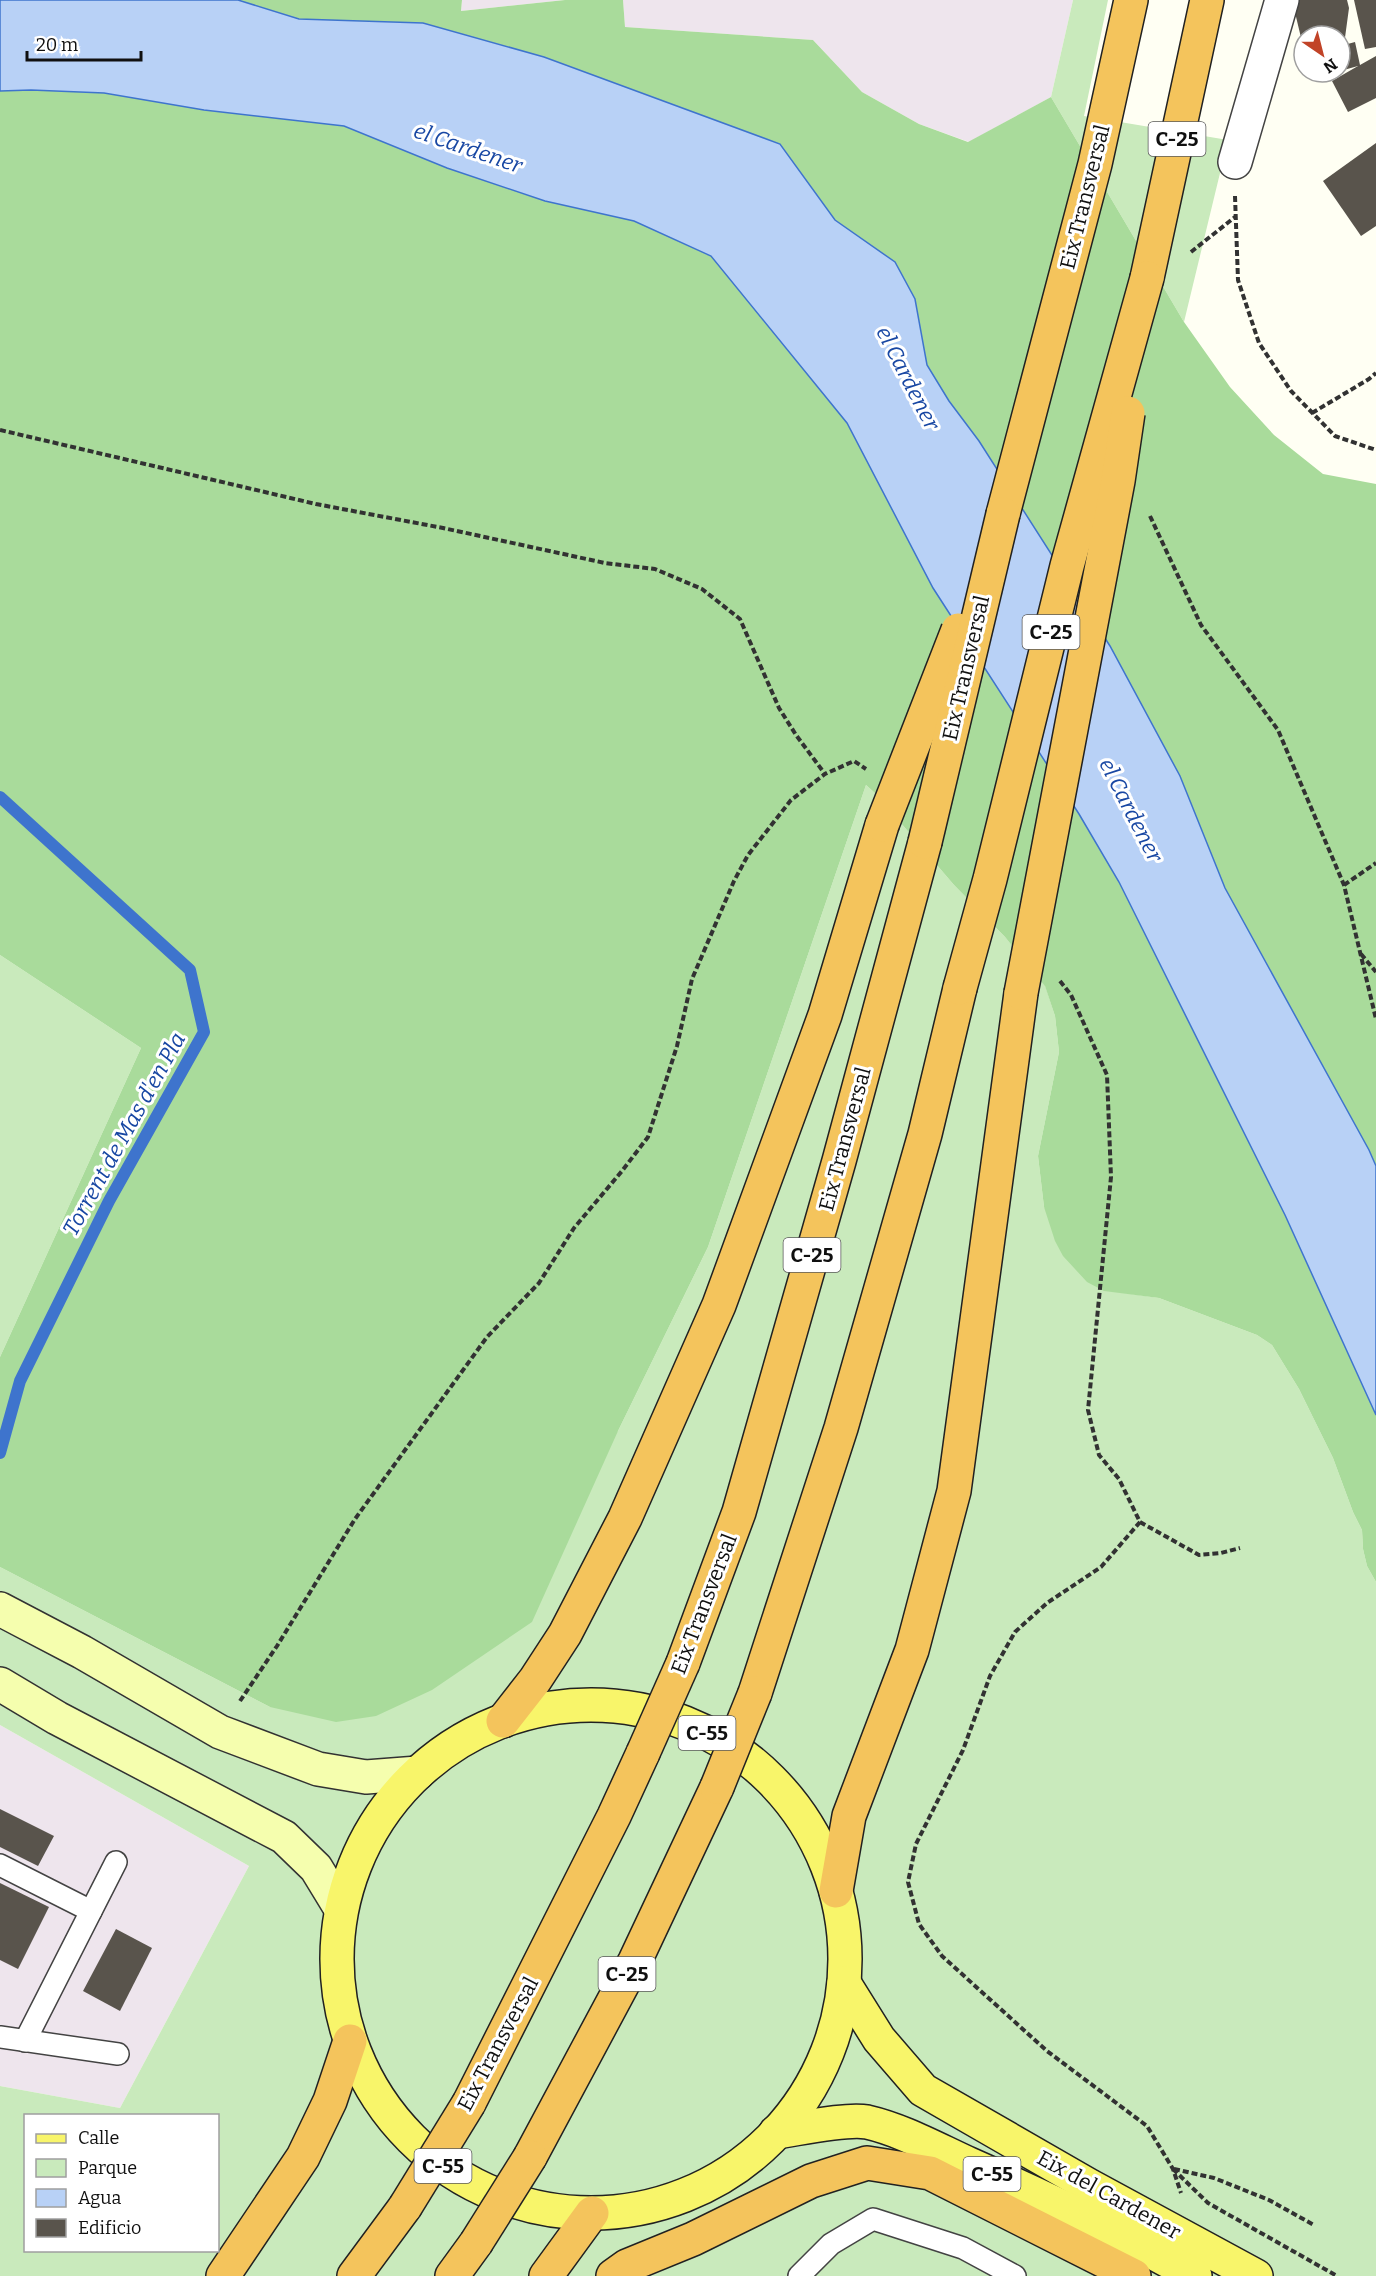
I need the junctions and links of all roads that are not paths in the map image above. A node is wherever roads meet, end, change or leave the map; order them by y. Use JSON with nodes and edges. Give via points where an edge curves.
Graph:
{"nodes":[{"id":1,"x":1131,"y":0,"type":"edge"},
{"id":2,"x":1207,"y":0,"type":"edge"},
{"id":3,"x":1282,"y":0,"type":"edge"},
{"id":4,"x":1235,"y":162,"type":"dead end"},
{"id":5,"x":1147,"y":278,"type":"junction"},
{"id":6,"x":1003,"y":514,"type":"junction"},
{"id":7,"x":0,"y":1609,"type":"edge"},
{"id":8,"x":0,"y":1684,"type":"edge"},
{"id":9,"x":503,"y":1721,"type":"junction"},
{"id":10,"x":418,"y":1773,"type":"junction"},
{"id":11,"x":116,"y":1862,"type":"dead end"},
{"id":12,"x":0,"y":1865,"type":"edge"},
{"id":13,"x":836,"y":1891,"type":"junction"},
{"id":14,"x":341,"y":1909,"type":"junction"},
{"id":15,"x":91,"y":1911,"type":"junction"},
{"id":16,"x":844,"y":1983,"type":"junction"},
{"id":17,"x":0,"y":2037,"type":"edge"},
{"id":18,"x":25,"y":2041,"type":"junction"},
{"id":19,"x":350,"y":2041,"type":"junction"},
{"id":20,"x":118,"y":2054,"type":"dead end"},
{"id":21,"x":776,"y":2133,"type":"junction"},
{"id":22,"x":592,"y":2213,"type":"junction"},
{"id":23,"x":223,"y":2276,"type":"edge"},
{"id":24,"x":354,"y":2276,"type":"edge"},
{"id":25,"x":452,"y":2276,"type":"edge"},
{"id":26,"x":546,"y":2276,"type":"edge"},
{"id":27,"x":613,"y":2276,"type":"edge"},
{"id":28,"x":799,"y":2276,"type":"edge"},
{"id":29,"x":1015,"y":2276,"type":"edge"},
{"id":30,"x":1134,"y":2276,"type":"edge"},
{"id":31,"x":1195,"y":2276,"type":"edge"},
{"id":32,"x":1256,"y":2276,"type":"edge"}],
"edges":[{"from":1,"to":6,"type":"highway","name":"Eix Transversal","number":"C-25","via":[[1095,164]]},
{"from":2,"to":5,"type":"highway","number":"C-25"},
{"from":3,"to":4,"type":"street"},
{"from":5,"to":13,"type":"highway","bridge":true,"via":[[1118,481],[1021,993],[954,1491],[912,1650],[849,1816]]},
{"from":5,"to":25,"type":"highway","number":"C-25","bridge":true,"via":[[1067,566],[925,1134],[841,1428],[756,1693],[717,1787],[635,1960],[530,2157]]},
{"from":6,"to":9,"type":"highway","bridge":true,"via":[[882,825],[825,1015],[719,1305],[625,1518],[571,1624]]},
{"from":6,"to":24,"type":"highway","name":"Eix Transversal","number":"C-25","bridge":true,"via":[[925,842],[739,1512],[683,1663],[609,1826],[469,2103],[405,2207]]},
{"from":7,"to":10,"type":"main road","via":[[220,1732],[318,1769],[366,1777]]},
{"from":8,"to":14,"type":"main road","via":[[284,1837],[316,1868]]},
{"from":9,"to":10,"type":"main road","number":"C-55","via":[[464,1739]]},
{"from":9,"to":13,"type":"main road","number":"C-55","via":[[546,1709],[606,1706],[651,1712],[707,1733],[751,1761],[788,1798],[817,1842]]},
{"from":10,"to":14,"type":"main road","number":"C-55","via":[[391,1802],[369,1835],[352,1870]]},
{"from":11,"to":15,"type":"lane"},
{"from":12,"to":15,"type":"lane"},
{"from":13,"to":16,"type":"main road","number":"C-55","via":[[844,1937]]},
{"from":14,"to":19,"type":"main road","number":"C-55","via":[[337,1983]]},
{"from":15,"to":18,"type":"lane"},
{"from":16,"to":21,"type":"main road","number":"C-55","via":[[828,2051],[809,2088]]},
{"from":16,"to":32,"type":"main road","name":"Eix del Cardener","number":"C-55","via":[[879,2040],[923,2090]]},
{"from":17,"to":18,"type":"lane"},
{"from":18,"to":20,"type":"lane"},
{"from":19,"to":22,"type":"main road","number":"C-55","via":[[384,2108],[436,2162],[475,2186],[517,2203],[561,2212]]},
{"from":19,"to":23,"type":"highway","via":[[330,2101],[303,2157]]},
{"from":21,"to":22,"type":"main road","number":"C-55","via":[[733,2169],[701,2188],[647,2206]]},
{"from":21,"to":31,"type":"main road","name":"Eix del Cardener","number":"C-55","via":[[865,2122],[911,2138],[1048,2199]]},
{"from":22,"to":26,"type":"highway"},
{"from":27,"to":30,"type":"highway","via":[[811,2181],[867,2163],[930,2173]]},
{"from":28,"to":29,"type":"lane","via":[[831,2244],[873,2220],[963,2248]]}]}
